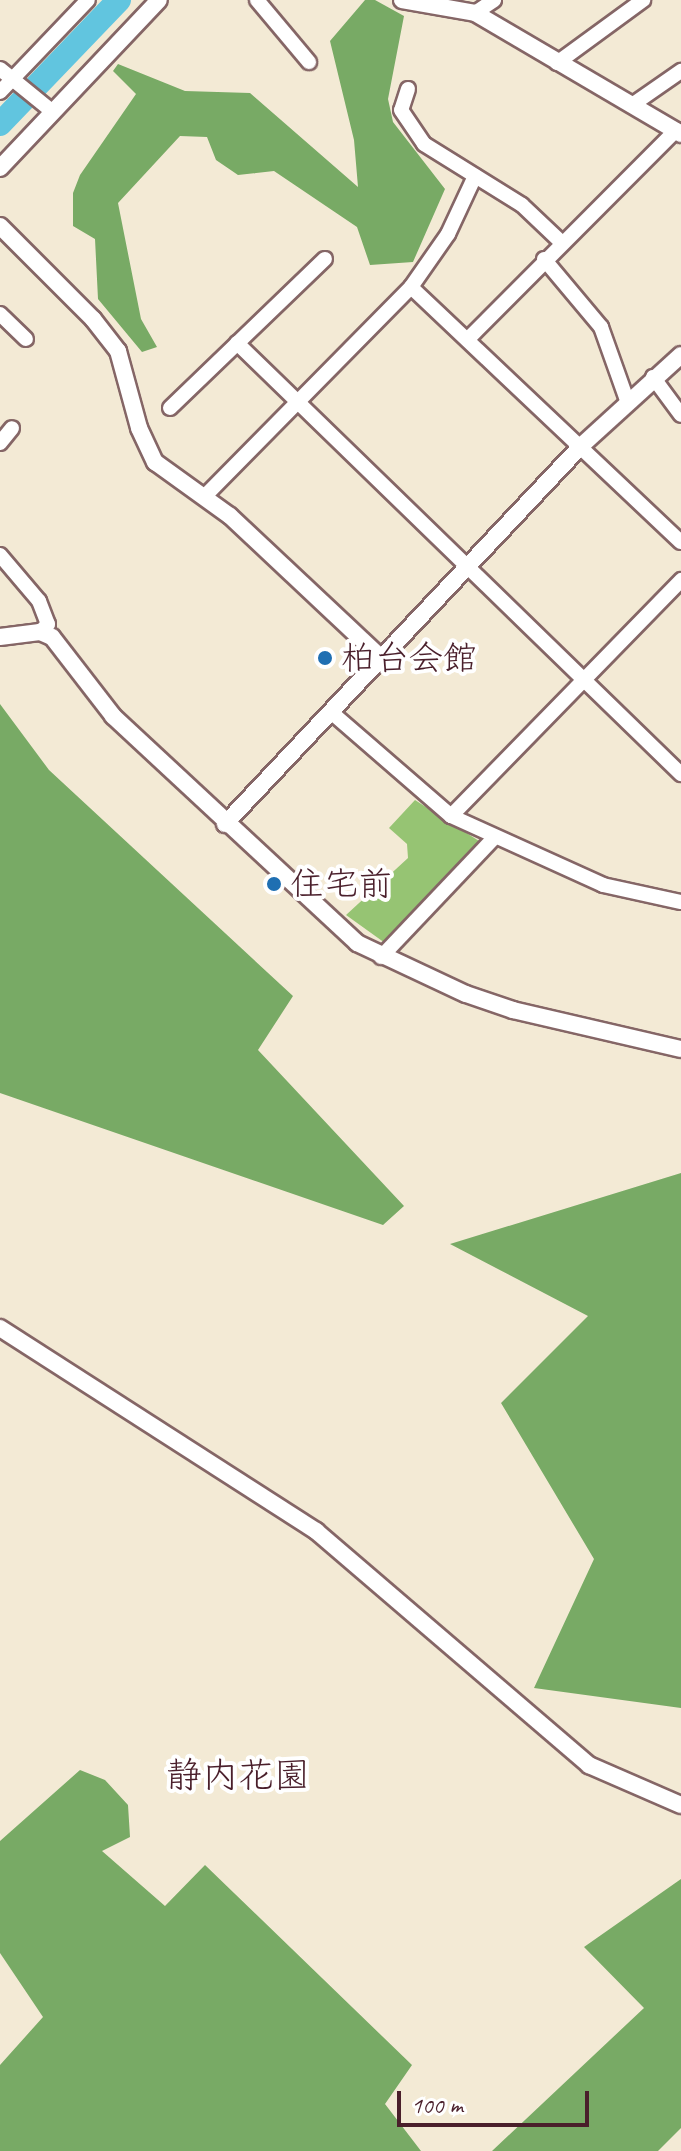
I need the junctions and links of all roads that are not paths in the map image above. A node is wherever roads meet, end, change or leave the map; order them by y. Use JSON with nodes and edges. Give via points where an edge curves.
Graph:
{"nodes":[{"id":1,"x":87,"y":0,"type":"edge"},
{"id":2,"x":159,"y":0,"type":"edge"},
{"id":3,"x":257,"y":0,"type":"edge"},
{"id":4,"x":402,"y":0,"type":"edge"},
{"id":5,"x":494,"y":0,"type":"edge"},
{"id":6,"x":643,"y":0,"type":"edge"},
{"id":7,"x":475,"y":13,"type":"junction"},
{"id":8,"x":309,"y":62,"type":"dead end"},
{"id":9,"x":557,"y":63,"type":"junction"},
{"id":10,"x":0,"y":69,"type":"edge"},
{"id":11,"x":681,"y":71,"type":"edge"},
{"id":12,"x":19,"y":80,"type":"junction"},
{"id":13,"x":408,"y":89,"type":"dead end"},
{"id":14,"x":0,"y":92,"type":"edge"},
{"id":15,"x":632,"y":105,"type":"junction"},
{"id":16,"x":47,"y":106,"type":"junction"},
{"id":17,"x":678,"y":132,"type":"edge"},
{"id":18,"x":0,"y":168,"type":"edge"},
{"id":19,"x":475,"y":176,"type":"junction"},
{"id":20,"x":0,"y":226,"type":"edge"},
{"id":21,"x":561,"y":242,"type":"junction"},
{"id":22,"x":325,"y":259,"type":"dead end"},
{"id":23,"x":544,"y":259,"type":"junction"},
{"id":24,"x":411,"y":287,"type":"junction"},
{"id":25,"x":0,"y":314,"type":"edge"},
{"id":26,"x":26,"y":339,"type":"dead end"},
{"id":27,"x":468,"y":339,"type":"junction"},
{"id":28,"x":237,"y":343,"type":"junction"},
{"id":29,"x":681,"y":355,"type":"edge"},
{"id":30,"x":653,"y":377,"type":"junction"},
{"id":31,"x":627,"y":400,"type":"junction"},
{"id":32,"x":296,"y":404,"type":"junction"},
{"id":33,"x":170,"y":408,"type":"dead end"},
{"id":34,"x":681,"y":415,"type":"edge"},
{"id":35,"x":12,"y":428,"type":"dead end"},
{"id":36,"x":0,"y":443,"type":"edge"},
{"id":37,"x":581,"y":446,"type":"junction"},
{"id":38,"x":204,"y":497,"type":"junction"},
{"id":39,"x":681,"y":542,"type":"edge"},
{"id":40,"x":0,"y":555,"type":"edge"},
{"id":41,"x":465,"y":570,"type":"junction"},
{"id":42,"x":681,"y":580,"type":"edge"},
{"id":43,"x":40,"y":632,"type":"junction"},
{"id":44,"x":0,"y":637,"type":"edge"},
{"id":45,"x":381,"y":658,"type":"junction"},
{"id":46,"x":584,"y":679,"type":"junction"},
{"id":47,"x":331,"y":712,"type":"junction"},
{"id":48,"x":681,"y":774,"type":"edge"},
{"id":49,"x":451,"y":816,"type":"junction"},
{"id":50,"x":225,"y":824,"type":"junction"},
{"id":51,"x":494,"y":838,"type":"junction"},
{"id":52,"x":681,"y":902,"type":"edge"},
{"id":53,"x":381,"y":957,"type":"junction"},
{"id":54,"x":681,"y":1049,"type":"edge"},
{"id":55,"x":0,"y":1328,"type":"edge"},
{"id":56,"x":681,"y":1805,"type":"edge"}],
"edges":[{"from":1,"to":12,"type":"street"},
{"from":2,"to":16,"type":"street"},
{"from":3,"to":8,"type":"street"},
{"from":4,"to":7,"type":"street"},
{"from":5,"to":7,"type":"street"},
{"from":6,"to":9,"type":"street"},
{"from":7,"to":9,"type":"street"},
{"from":9,"to":15,"type":"street"},
{"from":10,"to":12,"type":"street"},
{"from":11,"to":15,"type":"street"},
{"from":12,"to":14,"type":"street"},
{"from":12,"to":16,"type":"street"},
{"from":13,"to":19,"type":"street","via":[[401,110],[409,126],[424,144]]},
{"from":15,"to":17,"type":"street"},
{"from":16,"to":18,"type":"street"},
{"from":17,"to":21,"type":"street"},
{"from":19,"to":21,"type":"street","via":[[522,205]]},
{"from":19,"to":24,"type":"street","via":[[448,234]]},
{"from":20,"to":38,"type":"street","via":[[106,335],[124,366],[139,428],[155,462]]},
{"from":21,"to":23,"type":"street"},
{"from":22,"to":28,"type":"street"},
{"from":23,"to":27,"type":"street"},
{"from":23,"to":31,"type":"street","via":[[601,327]]},
{"from":24,"to":27,"type":"street"},
{"from":24,"to":32,"type":"street"},
{"from":25,"to":26,"type":"street"},
{"from":27,"to":37,"type":"street"},
{"from":28,"to":32,"type":"street"},
{"from":28,"to":33,"type":"street"},
{"from":29,"to":30,"type":"street"},
{"from":30,"to":31,"type":"street"},
{"from":30,"to":34,"type":"street"},
{"from":31,"to":37,"type":"street"},
{"from":32,"to":38,"type":"street"},
{"from":32,"to":41,"type":"street"},
{"from":35,"to":36,"type":"street"},
{"from":37,"to":39,"type":"street"},
{"from":37,"to":41,"type":"street"},
{"from":38,"to":45,"type":"street"},
{"from":40,"to":43,"type":"street","via":[[39,601],[48,624]]},
{"from":41,"to":45,"type":"street"},
{"from":41,"to":46,"type":"street"},
{"from":42,"to":46,"type":"street"},
{"from":43,"to":44,"type":"street"},
{"from":43,"to":50,"type":"street","via":[[52,637],[113,716]]},
{"from":45,"to":47,"type":"street"},
{"from":46,"to":48,"type":"street"},
{"from":46,"to":49,"type":"street"},
{"from":47,"to":49,"type":"street"},
{"from":47,"to":50,"type":"street"},
{"from":49,"to":51,"type":"street"},
{"from":50,"to":53,"type":"street","via":[[334,926]]},
{"from":51,"to":52,"type":"street","via":[[603,885]]},
{"from":51,"to":53,"type":"street"},
{"from":53,"to":54,"type":"street","via":[[513,1010]]},
{"from":55,"to":56,"type":"street","via":[[316,1531],[589,1765]]}]}
